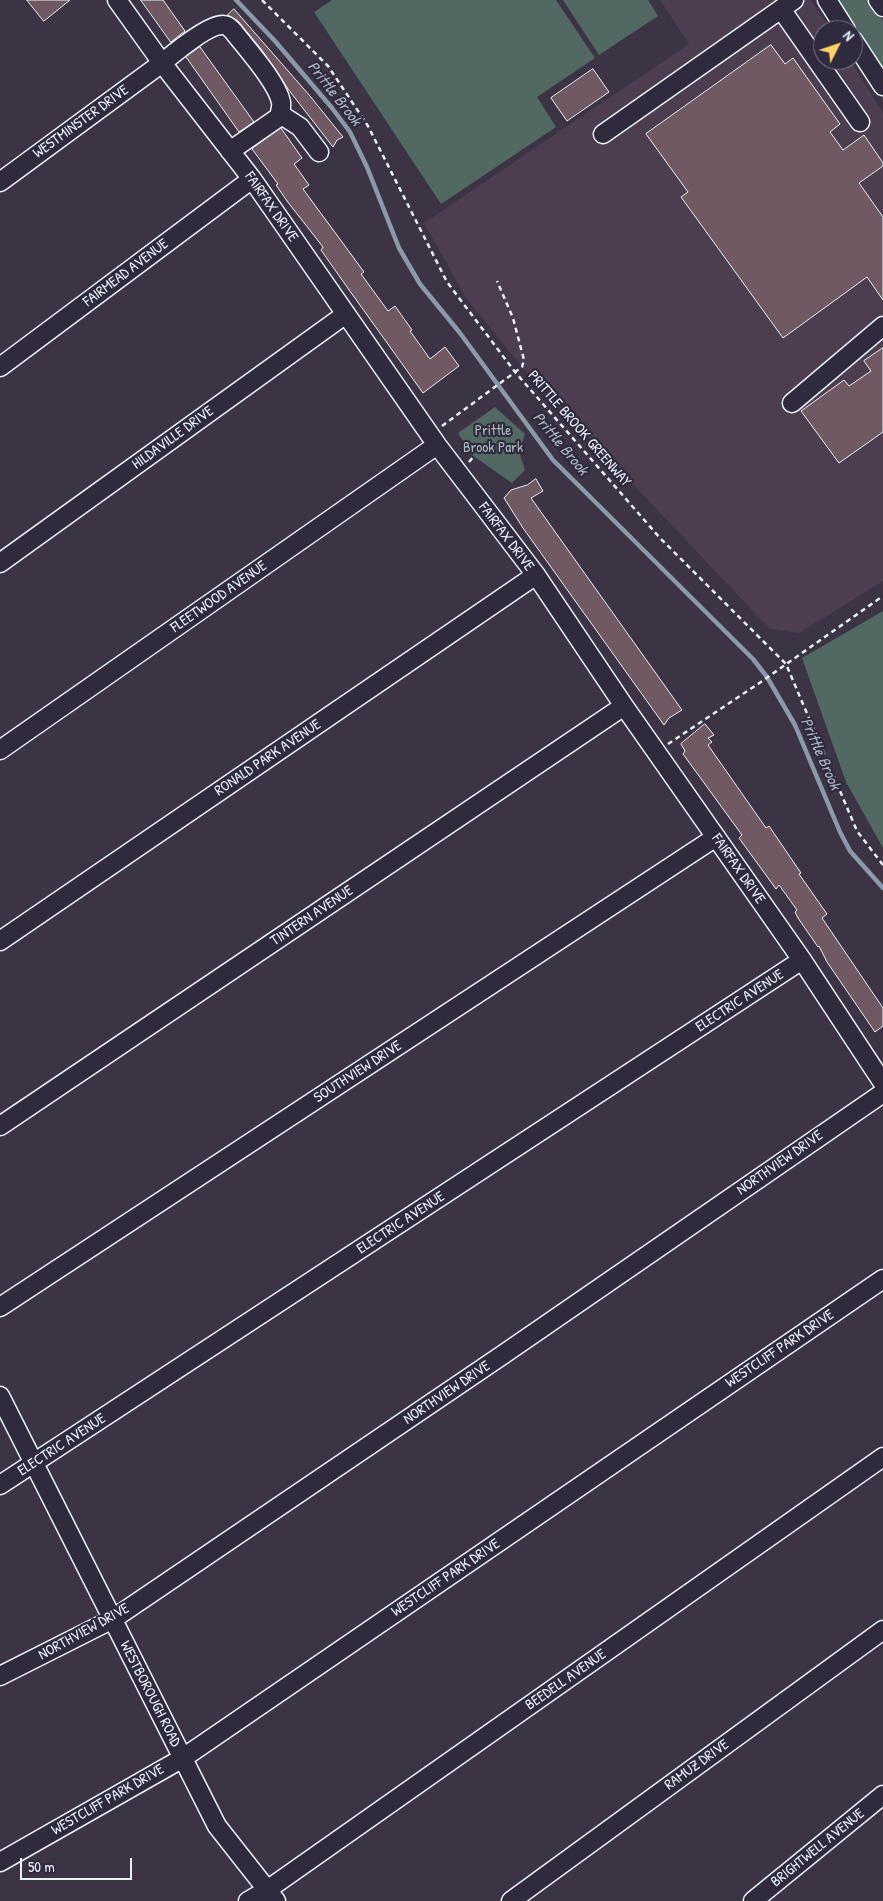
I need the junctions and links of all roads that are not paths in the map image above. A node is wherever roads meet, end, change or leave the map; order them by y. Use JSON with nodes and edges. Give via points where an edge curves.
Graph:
{"nodes":[{"id":1,"x":117,"y":0,"type":"edge"},
{"id":2,"x":827,"y":0,"type":"edge"},
{"id":3,"x":878,"y":0,"type":"edge"},
{"id":4,"x":788,"y":5,"type":"edge"},
{"id":5,"x":883,"y":7,"type":"edge"},
{"id":6,"x":840,"y":20,"type":"edge"},
{"id":7,"x":863,"y":55,"type":"edge"},
{"id":8,"x":162,"y":63,"type":"junction"},
{"id":9,"x":883,"y":86,"type":"edge"},
{"id":10,"x":279,"y":117,"type":"junction"},
{"id":11,"x":860,"y":122,"type":"dead end"},
{"id":12,"x":603,"y":134,"type":"dead end"},
{"id":13,"x":230,"y":151,"type":"junction"},
{"id":14,"x":319,"y":152,"type":"dead end"},
{"id":15,"x":252,"y":179,"type":"junction"},
{"id":16,"x":0,"y":182,"type":"edge"},
{"id":17,"x":346,"y":314,"type":"junction"},
{"id":18,"x":883,"y":326,"type":"edge"},
{"id":19,"x":0,"y":366,"type":"edge"},
{"id":20,"x":792,"y":403,"type":"dead end"},
{"id":21,"x":442,"y":439,"type":"junction"},
{"id":22,"x":0,"y":563,"type":"edge"},
{"id":23,"x":536,"y":575,"type":"junction"},
{"id":24,"x":624,"y":706,"type":"junction"},
{"id":25,"x":0,"y":750,"type":"edge"},
{"id":26,"x":716,"y":837,"type":"junction"},
{"id":27,"x":0,"y":941,"type":"edge"},
{"id":28,"x":802,"y":960,"type":"junction"},
{"id":29,"x":883,"y":1083,"type":"edge"},
{"id":30,"x":883,"y":1093,"type":"edge"},
{"id":31,"x":0,"y":1126,"type":"edge"},
{"id":32,"x":883,"y":1279,"type":"edge"},
{"id":33,"x":0,"y":1307,"type":"edge"},
{"id":34,"x":0,"y":1396,"type":"edge"},
{"id":35,"x":883,"y":1457,"type":"edge"},
{"id":36,"x":33,"y":1464,"type":"junction"},
{"id":37,"x":0,"y":1485,"type":"edge"},
{"id":38,"x":112,"y":1619,"type":"junction"},
{"id":39,"x":883,"y":1630,"type":"edge"},
{"id":40,"x":0,"y":1676,"type":"edge"},
{"id":41,"x":182,"y":1758,"type":"junction"},
{"id":42,"x":883,"y":1795,"type":"edge"},
{"id":43,"x":0,"y":1862,"type":"edge"},
{"id":44,"x":271,"y":1895,"type":"edge"},
{"id":45,"x":248,"y":1901,"type":"edge"},
{"id":46,"x":511,"y":1901,"type":"edge"},
{"id":47,"x":753,"y":1901,"type":"edge"}],
"edges":[{"from":1,"to":8,"type":"street","name":"FAIRFAX DRIVE"},
{"from":2,"to":6,"type":"street"},
{"from":3,"to":5,"type":"street"},
{"from":4,"to":11,"type":"street"},
{"from":4,"to":12,"type":"street"},
{"from":7,"to":9,"type":"street"},
{"from":8,"to":10,"type":"street","name":"WESTMINSTER DRIVE","via":[[187,42],[221,25],[228,26],[275,86],[281,100]]},
{"from":8,"to":13,"type":"street","name":"FAIRFAX DRIVE"},
{"from":8,"to":16,"type":"street","name":"WESTMINSTER DRIVE"},
{"from":10,"to":13,"type":"street"},
{"from":10,"to":14,"type":"street","via":[[295,123]]},
{"from":13,"to":15,"type":"street","name":"FAIRFAX DRIVE"},
{"from":15,"to":17,"type":"street","name":"FAIRFAX DRIVE"},
{"from":15,"to":19,"type":"street","name":"FAIRMEAD AVENUE"},
{"from":17,"to":21,"type":"street","name":"FAIRFAX DRIVE"},
{"from":17,"to":22,"type":"street","name":"HILDAVILLE DRIVE"},
{"from":18,"to":20,"type":"street"},
{"from":21,"to":23,"type":"street","name":"FAIRFAX DRIVE"},
{"from":21,"to":25,"type":"street","name":"FLEETWOOD AVENUE"},
{"from":23,"to":24,"type":"street","name":"FAIRFAX DRIVE"},
{"from":23,"to":27,"type":"street","name":"RONALD PARK AVENUE"},
{"from":24,"to":26,"type":"street","name":"FAIRFAX DRIVE"},
{"from":24,"to":31,"type":"street","name":"TINTERN AVENUE"},
{"from":26,"to":28,"type":"street","name":"FAIRFAX DRIVE"},
{"from":26,"to":33,"type":"street","name":"SOUTHVIEW DRIVE"},
{"from":28,"to":29,"type":"street","name":"FAIRFAX DRIVE"},
{"from":28,"to":36,"type":"street","name":"ELECTRIC AVENUE"},
{"from":30,"to":38,"type":"street","name":"NORTHVIEW DRIVE"},
{"from":32,"to":41,"type":"street","name":"WESTCLIFF PARK DRIVE"},
{"from":34,"to":36,"type":"street","name":"WESTBOROUGH ROAD"},
{"from":35,"to":44,"type":"street","name":"BEEDELL AVENUE"},
{"from":36,"to":37,"type":"street","name":"ELECTRIC AVENUE"},
{"from":36,"to":38,"type":"street","name":"WESTBOROUGH ROAD"},
{"from":38,"to":40,"type":"street","name":"NORTHVIEW DRIVE"},
{"from":38,"to":41,"type":"street","name":"WESTBOROUGH ROAD"},
{"from":39,"to":46,"type":"street","name":"RAMUZ DRIVE"},
{"from":41,"to":43,"type":"street","name":"WESTCLIFF PARK DRIVE"},
{"from":41,"to":44,"type":"street","name":"WESTBOROUGH ROAD","via":[[217,1826]]},
{"from":42,"to":47,"type":"street","name":"BRIGHTWELL AVENUE"},
{"from":44,"to":45,"type":"street","name":"BEEDELL AVENUE"}]}
